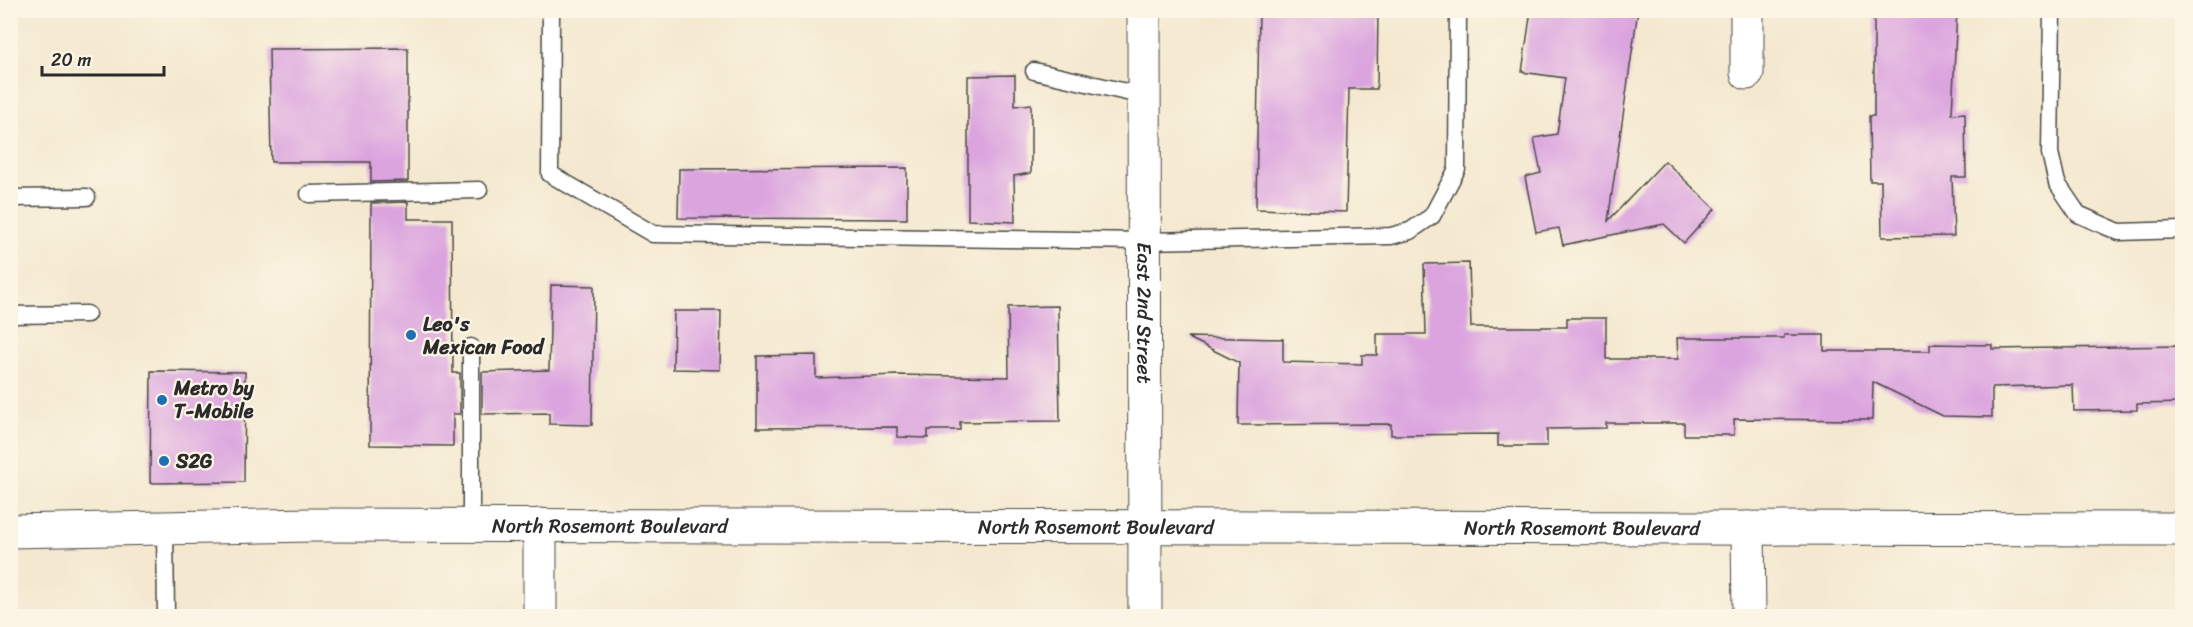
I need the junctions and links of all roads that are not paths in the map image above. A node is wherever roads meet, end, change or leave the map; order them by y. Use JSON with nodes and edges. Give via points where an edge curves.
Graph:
{"nodes":[{"id":1,"x":551,"y":10,"type":"edge"},
{"id":2,"x":1144,"y":10,"type":"edge"},
{"id":3,"x":1458,"y":10,"type":"edge"},
{"id":4,"x":1747,"y":10,"type":"edge"},
{"id":5,"x":2052,"y":10,"type":"edge"},
{"id":6,"x":1034,"y":70,"type":"dead end"},
{"id":7,"x":1747,"y":73,"type":"dead end"},
{"id":8,"x":1144,"y":96,"type":"junction"},
{"id":9,"x":479,"y":190,"type":"dead end"},
{"id":10,"x":309,"y":194,"type":"dead end"},
{"id":11,"x":87,"y":197,"type":"dead end"},
{"id":12,"x":10,"y":198,"type":"edge"},
{"id":13,"x":2182,"y":230,"type":"edge"},
{"id":14,"x":1144,"y":241,"type":"junction"},
{"id":15,"x":87,"y":314,"type":"dead end"},
{"id":16,"x":10,"y":315,"type":"edge"},
{"id":17,"x":471,"y":347,"type":"dead end"},
{"id":18,"x":471,"y":525,"type":"junction"},
{"id":19,"x":540,"y":525,"type":"junction"},
{"id":20,"x":1144,"y":527,"type":"junction"},
{"id":21,"x":165,"y":528,"type":"junction"},
{"id":22,"x":1748,"y":528,"type":"junction"},
{"id":23,"x":2182,"y":529,"type":"edge"},
{"id":24,"x":10,"y":531,"type":"edge"},
{"id":25,"x":165,"y":616,"type":"edge"},
{"id":26,"x":540,"y":616,"type":"edge"},
{"id":27,"x":1145,"y":616,"type":"edge"},
{"id":28,"x":1749,"y":616,"type":"edge"}],
"edges":[{"from":1,"to":14,"type":"lane","via":[[550,174],[653,234]]},
{"from":2,"to":8,"type":"street","name":"East 2nd Street"},
{"from":3,"to":14,"type":"lane","via":[[1456,169],[1432,216],[1410,231],[1391,236]]},
{"from":4,"to":7,"type":"street"},
{"from":5,"to":13,"type":"lane","via":[[2050,153],[2057,183],[2078,214],[2119,231]]},
{"from":6,"to":8,"type":"lane"},
{"from":8,"to":14,"type":"street","name":"East 2nd Street"},
{"from":9,"to":10,"type":"lane"},
{"from":11,"to":12,"type":"lane"},
{"from":14,"to":20,"type":"street","name":"East 2nd Street"},
{"from":15,"to":16,"type":"lane"},
{"from":17,"to":18,"type":"lane"},
{"from":18,"to":19,"type":"street","name":"North Rosemont Boulevard"},
{"from":18,"to":21,"type":"street","name":"North Rosemont Boulevard"},
{"from":19,"to":20,"type":"street","name":"North Rosemont Boulevard"},
{"from":19,"to":26,"type":"street"},
{"from":20,"to":22,"type":"street","name":"North Rosemont Boulevard"},
{"from":20,"to":27,"type":"street","name":"East 2nd Street"},
{"from":21,"to":24,"type":"street","name":"North Rosemont Boulevard"},
{"from":21,"to":25,"type":"lane"},
{"from":22,"to":23,"type":"street","name":"North Rosemont Boulevard"},
{"from":22,"to":28,"type":"street"}]}
